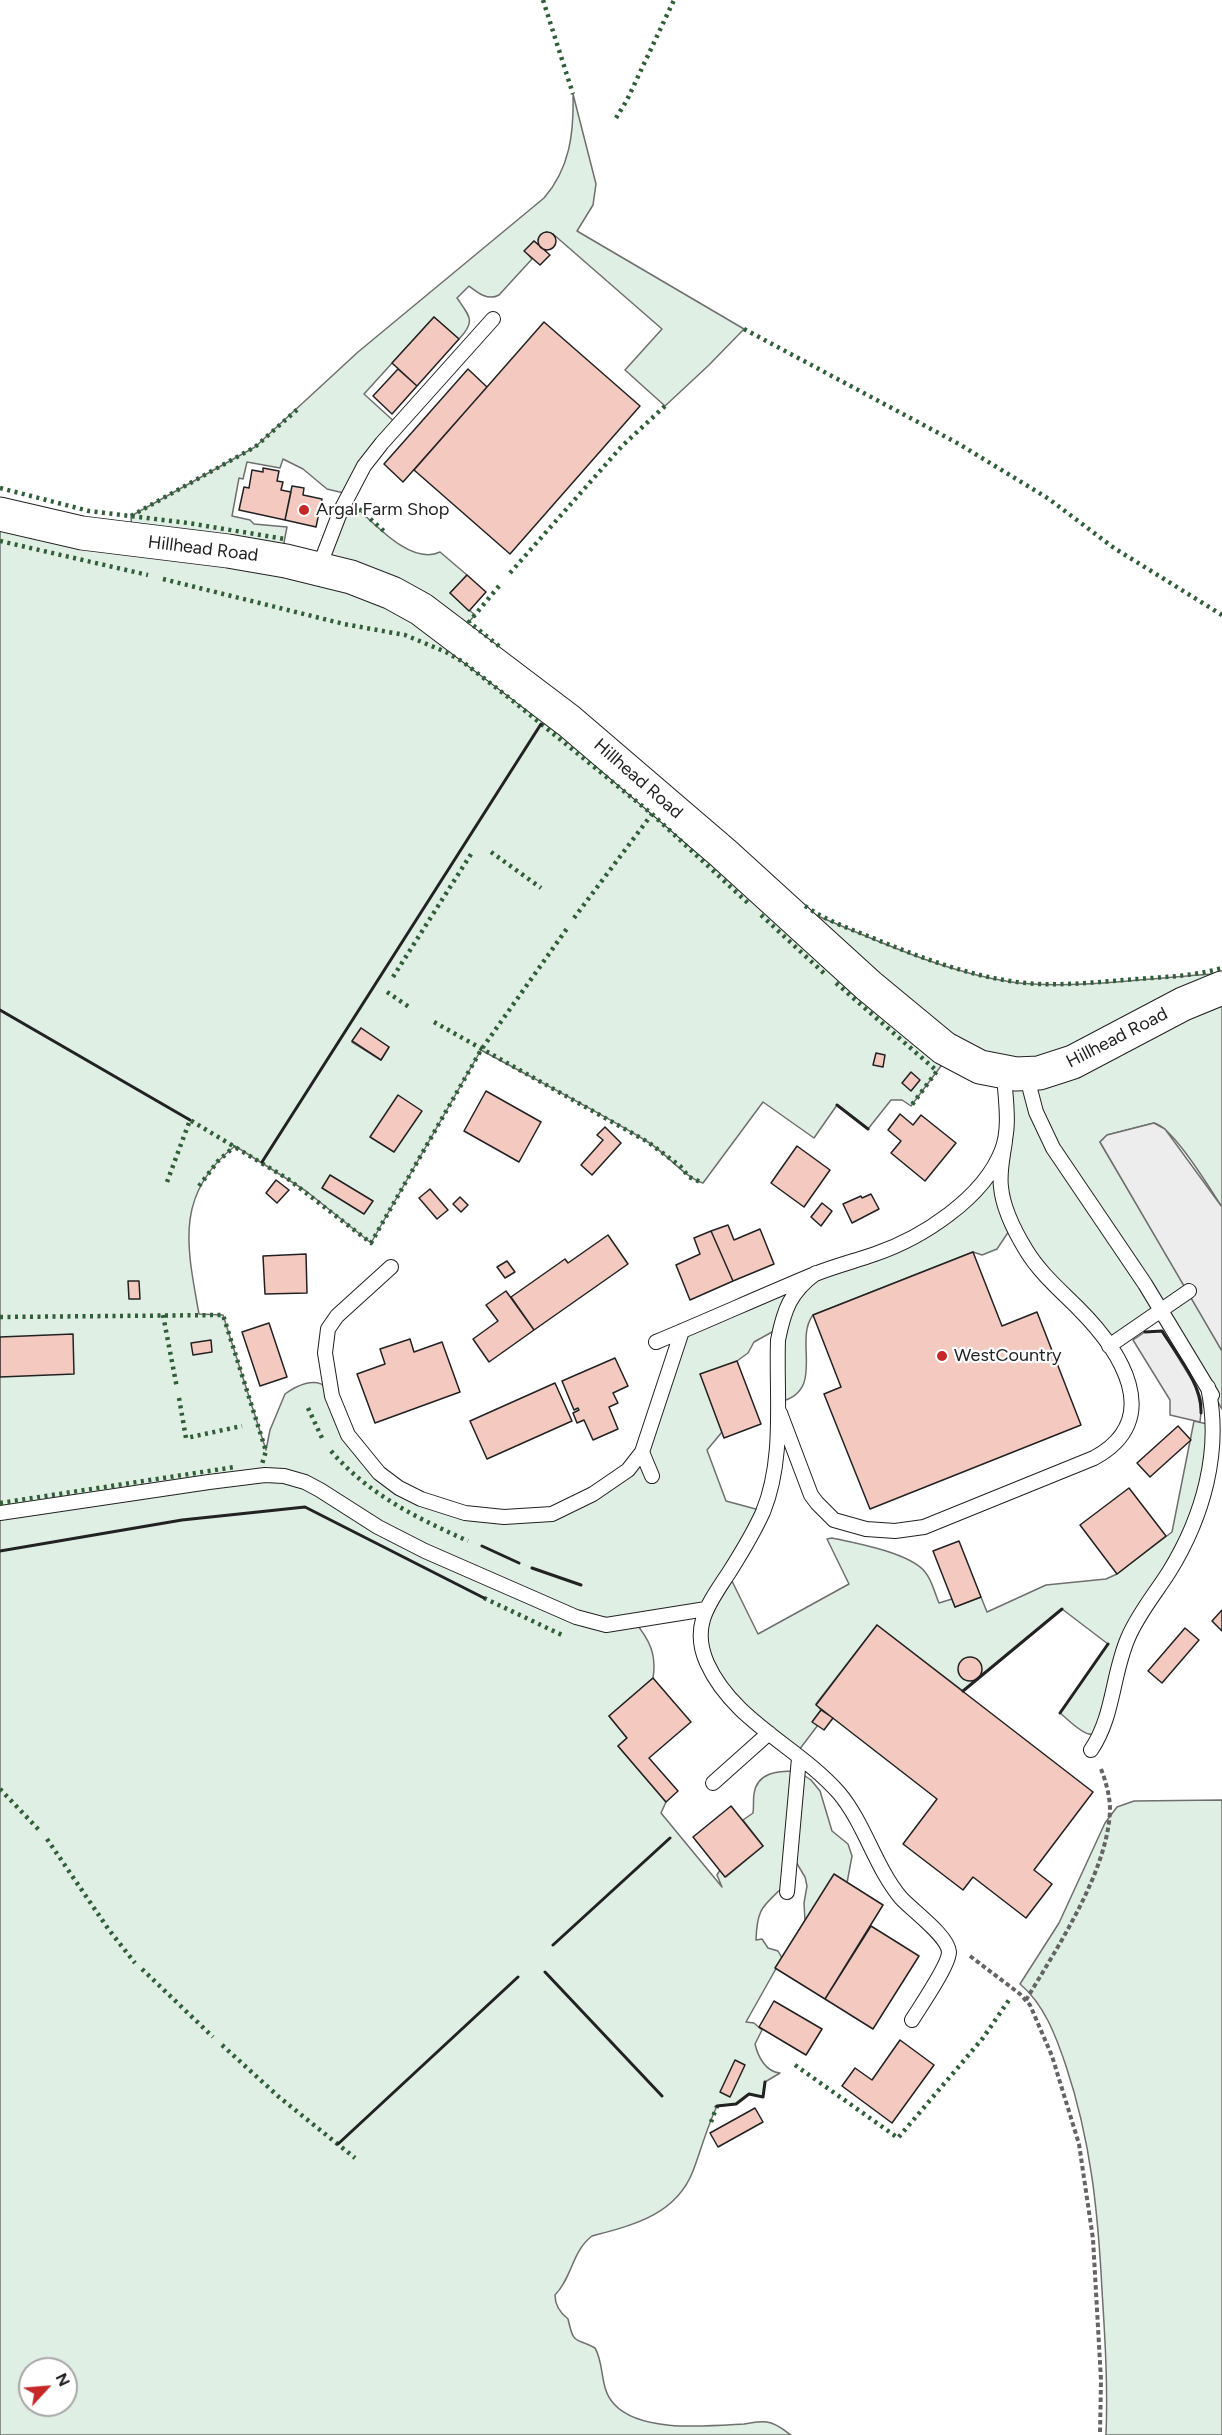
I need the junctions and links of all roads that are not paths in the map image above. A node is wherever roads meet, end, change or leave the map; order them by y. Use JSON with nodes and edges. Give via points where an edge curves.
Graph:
{"nodes":[{"id":1,"x":493,"y":319,"type":"dead end"},
{"id":2,"x":0,"y":514,"type":"edge"},
{"id":3,"x":319,"y":567,"type":"junction"},
{"id":4,"x":1222,"y":988,"type":"edge"},
{"id":5,"x":1015,"y":1074,"type":"junction"},
{"id":6,"x":1005,"y":1141,"type":"junction"},
{"id":7,"x":391,"y":1267,"type":"dead end"},
{"id":8,"x":816,"y":1273,"type":"junction"},
{"id":9,"x":1189,"y":1292,"type":"dead end"},
{"id":10,"x":1162,"y":1311,"type":"junction"},
{"id":11,"x":682,"y":1331,"type":"junction"},
{"id":12,"x":656,"y":1342,"type":"dead end"},
{"id":13,"x":1109,"y":1346,"type":"junction"},
{"id":14,"x":1208,"y":1387,"type":"junction"},
{"id":15,"x":778,"y":1406,"type":"junction"},
{"id":16,"x":1222,"y":1411,"type":"edge"},
{"id":17,"x":642,"y":1452,"type":"junction"},
{"id":18,"x":652,"y":1476,"type":"dead end"},
{"id":19,"x":0,"y":1513,"type":"edge"},
{"id":20,"x":706,"y":1609,"type":"junction"},
{"id":21,"x":769,"y":1733,"type":"junction"},
{"id":22,"x":1091,"y":1750,"type":"road end"},
{"id":23,"x":799,"y":1758,"type":"junction"},
{"id":24,"x":713,"y":1783,"type":"dead end"},
{"id":25,"x":787,"y":1892,"type":"dead end"},
{"id":26,"x":912,"y":2020,"type":"dead end"}],
"edges":[{"from":1,"to":3,"type":"lane","via":[[369,460],[341,510]]},
{"from":2,"to":3,"type":"street","name":"Hillhead Road","via":[[82,534],[228,551]]},
{"from":3,"to":5,"type":"street","name":"Hillhead Road","via":[[372,583],[421,609],[553,708],[640,780],[931,1038],[973,1065]]},
{"from":4,"to":5,"type":"street","name":"Hillhead Road","via":[[1168,1011],[1073,1062]]},
{"from":5,"to":6,"type":"lane"},
{"from":5,"to":10,"type":"lane","via":[[1053,1148]]},
{"from":6,"to":8,"type":"lane","via":[[988,1176],[946,1216],[888,1249]]},
{"from":6,"to":13,"type":"lane","via":[[1000,1187],[1018,1236],[1042,1274],[1078,1308]]},
{"from":7,"to":17,"type":"lane","via":[[332,1322],[325,1353],[332,1396],[342,1423],[355,1446],[379,1473],[409,1493],[449,1509],[484,1516],[538,1516],[563,1510],[593,1494],[628,1470]]},
{"from":8,"to":11,"type":"lane"},
{"from":8,"to":15,"type":"lane","via":[[794,1293],[784,1315],[778,1340]]},
{"from":9,"to":10,"type":"lane"},
{"from":10,"to":13,"type":"lane"},
{"from":10,"to":14,"type":"lane"},
{"from":11,"to":12,"type":"lane"},
{"from":11,"to":17,"type":"lane"},
{"from":13,"to":15,"type":"lane","via":[[1125,1374],[1132,1398],[1129,1424],[1114,1444],[1094,1458],[915,1529],[866,1529],[828,1515],[811,1495]]},
{"from":14,"to":16,"type":"lane"},
{"from":14,"to":22,"type":"lane","via":[[1218,1432],[1208,1487],[1189,1537],[1127,1640],[1108,1717]]},
{"from":15,"to":20,"type":"lane","via":[[775,1461],[768,1495],[747,1541]]},
{"from":17,"to":18,"type":"lane"},
{"from":19,"to":20,"type":"lane","via":[[209,1482],[284,1476],[305,1482],[425,1551],[576,1617],[603,1625]]},
{"from":20,"to":21,"type":"lane","via":[[701,1642],[710,1670],[725,1692]]},
{"from":21,"to":23,"type":"lane"},
{"from":21,"to":24,"type":"lane"},
{"from":23,"to":25,"type":"lane"},
{"from":23,"to":26,"type":"lane","via":[[840,1794],[892,1887],[947,1947],[947,1960]]}]}
